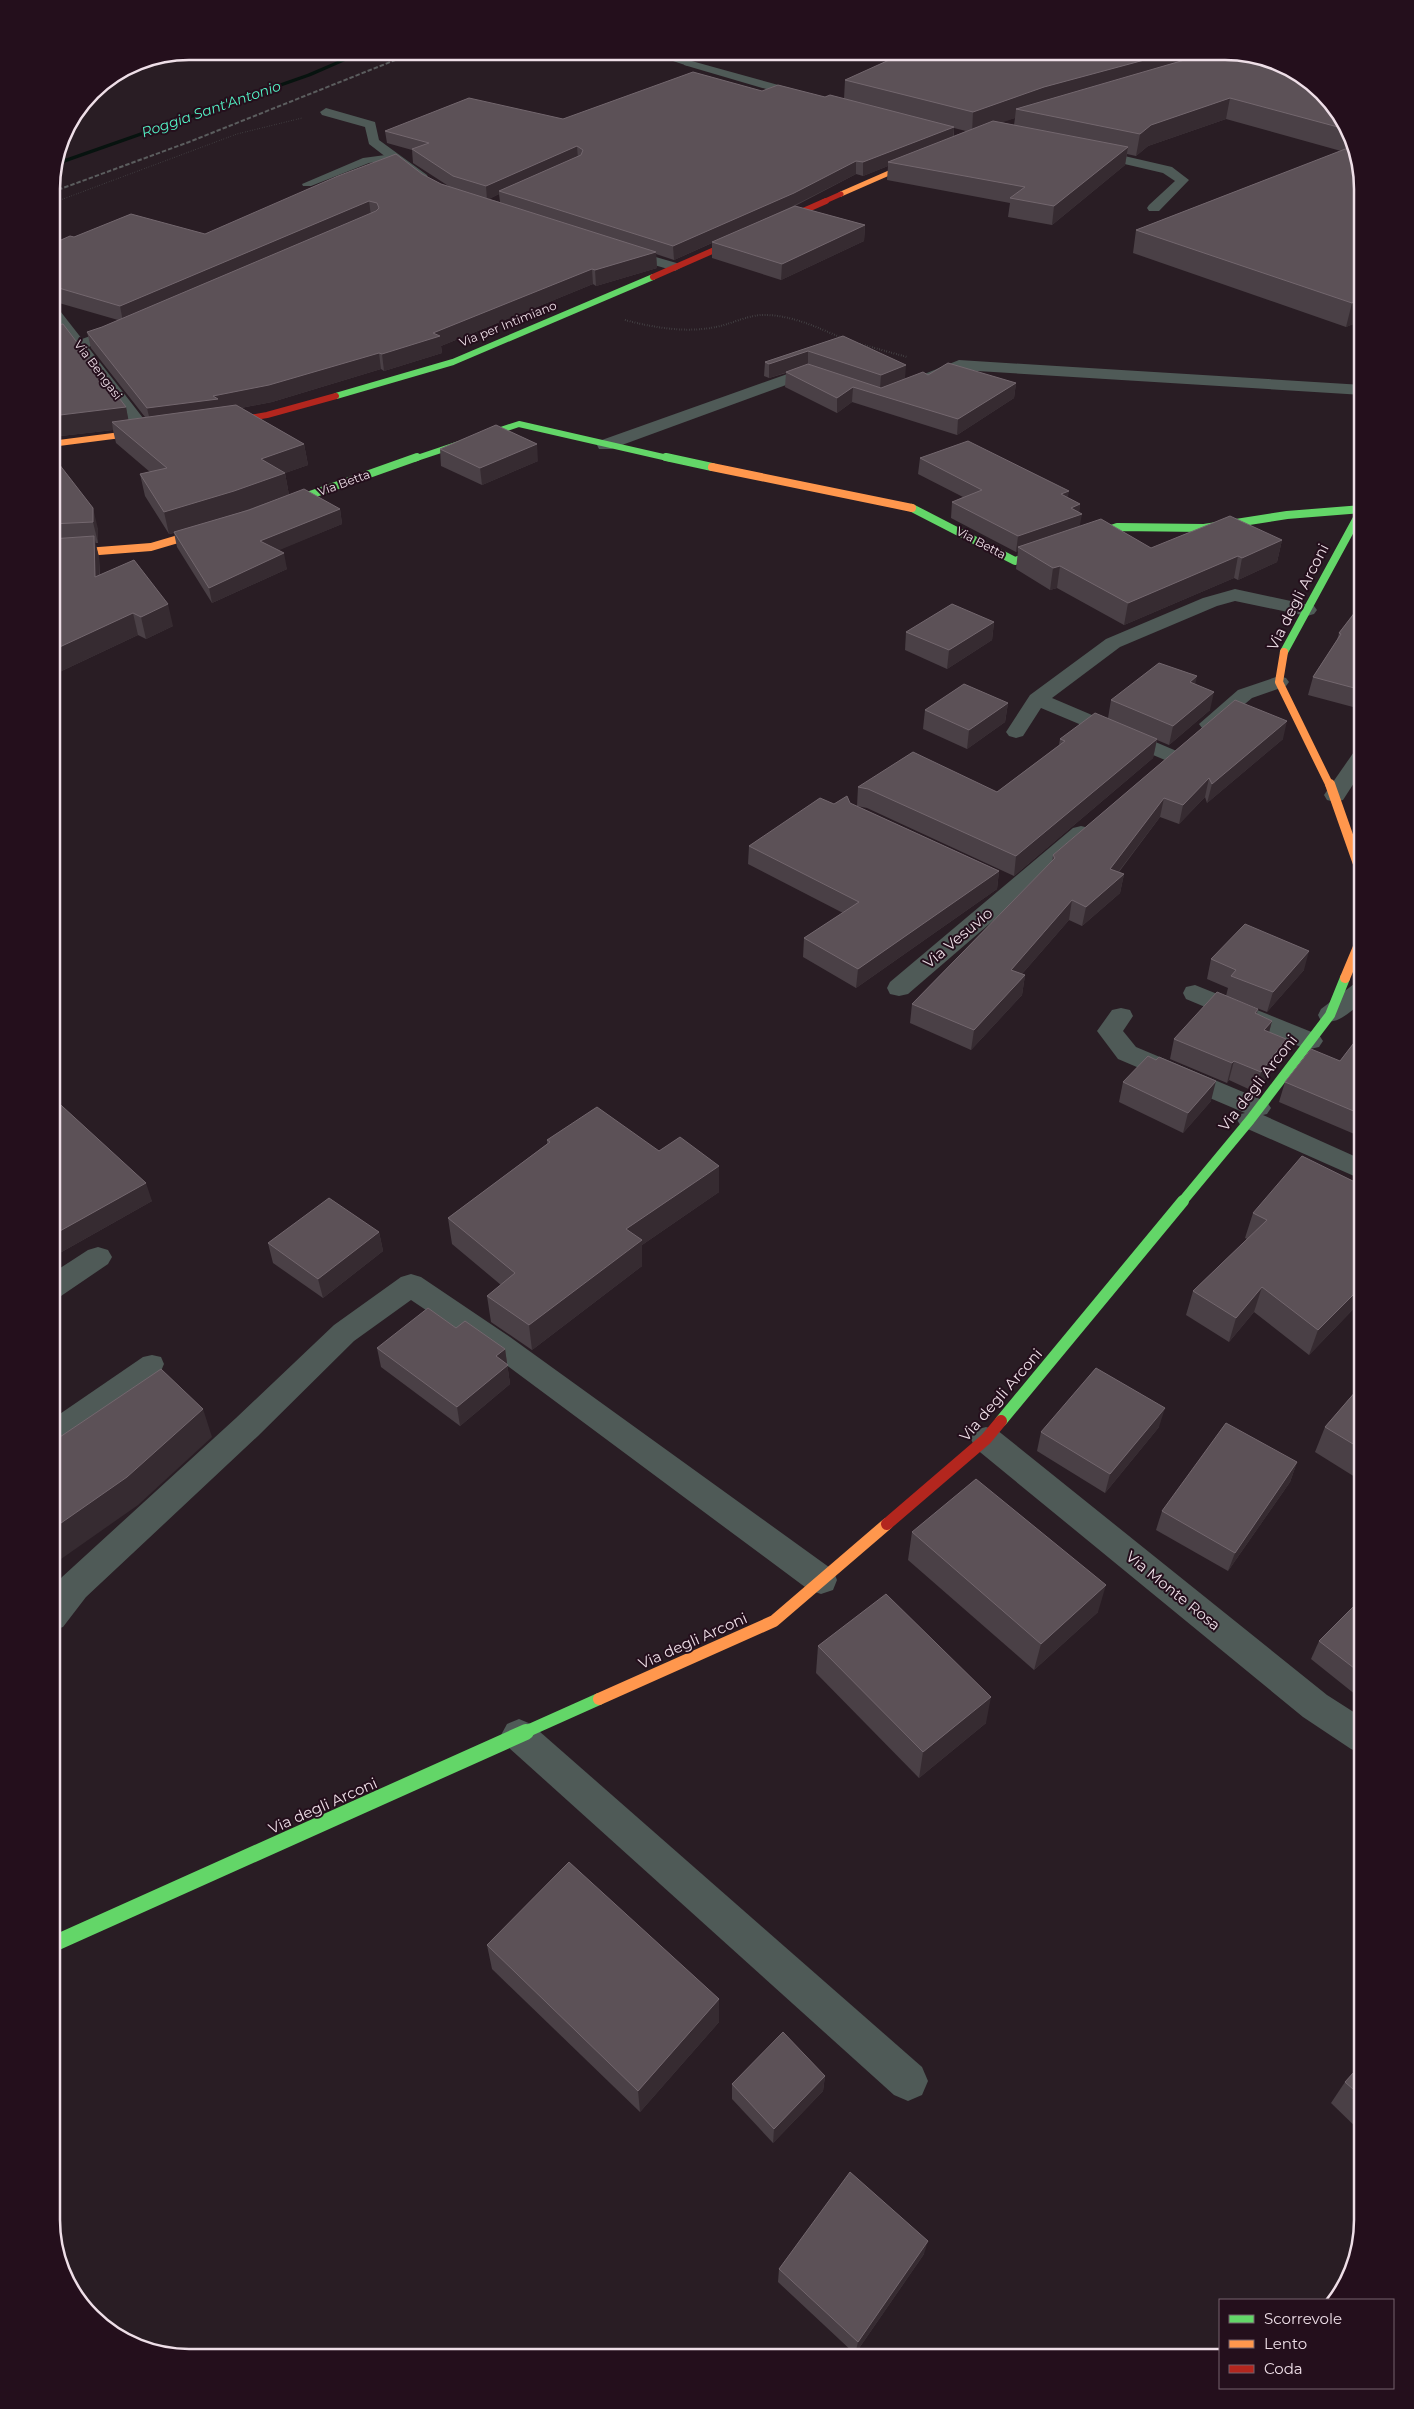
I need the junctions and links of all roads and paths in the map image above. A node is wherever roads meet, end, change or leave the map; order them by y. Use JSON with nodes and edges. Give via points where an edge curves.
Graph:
{"nodes":[{"id":1,"x":678,"y":60,"type":"edge"},
{"id":2,"x":688,"y":63,"type":"joint"},
{"id":3,"x":821,"y":100,"type":"edge"},
{"id":4,"x":326,"y":112,"type":"joint"},
{"id":5,"x":1076,"y":149,"type":"edge"},
{"id":6,"x":937,"y":153,"type":"edge"},
{"id":7,"x":393,"y":157,"type":"junction"},
{"id":8,"x":307,"y":184,"type":"dead end"},
{"id":9,"x":435,"y":187,"type":"edge"},
{"id":10,"x":60,"y":200,"type":"edge"},
{"id":11,"x":1154,"y":208,"type":"dead end"},
{"id":12,"x":608,"y":247,"type":"edge"},
{"id":13,"x":675,"y":267,"type":"junction"},
{"id":14,"x":582,"y":308,"type":"junction"},
{"id":15,"x":60,"y":320,"type":"edge"},
{"id":16,"x":136,"y":323,"type":"edge"},
{"id":17,"x":850,"y":342,"type":"edge"},
{"id":18,"x":79,"y":344,"type":"junction"},
{"id":19,"x":859,"y":344,"type":"edge"},
{"id":20,"x":959,"y":365,"type":"junction"},
{"id":21,"x":835,"y":381,"type":"edge"},
{"id":22,"x":907,"y":386,"type":"edge"},
{"id":23,"x":1354,"y":389,"type":"edge"},
{"id":24,"x":206,"y":425,"type":"edge"},
{"id":25,"x":162,"y":430,"type":"edge"},
{"id":26,"x":144,"y":431,"type":"junction"},
{"id":27,"x":60,"y":443,"type":"edge"},
{"id":28,"x":604,"y":445,"type":"junction"},
{"id":29,"x":271,"y":509,"type":"edge"},
{"id":30,"x":1354,"y":509,"type":"edge"},
{"id":31,"x":1354,"y":523,"type":"edge"},
{"id":32,"x":226,"y":524,"type":"edge"},
{"id":33,"x":60,"y":553,"type":"edge"},
{"id":34,"x":1307,"y":610,"type":"junction"},
{"id":35,"x":1279,"y":682,"type":"junction"},
{"id":36,"x":1037,"y":699,"type":"junction"},
{"id":37,"x":1016,"y":732,"type":"dead end"},
{"id":38,"x":1354,"y":766,"type":"edge"},
{"id":39,"x":1335,"y":795,"type":"junction"},
{"id":40,"x":1098,"y":819,"type":"edge"},
{"id":41,"x":1354,"y":851,"type":"edge"},
{"id":42,"x":1354,"y":956,"type":"edge"},
{"id":43,"x":899,"y":988,"type":"dead end"},
{"id":44,"x":1195,"y":993,"type":"dead end"},
{"id":45,"x":1354,"y":997,"type":"edge"},
{"id":46,"x":1330,"y":1015,"type":"junction"},
{"id":47,"x":1121,"y":1016,"type":"dead end"},
{"id":48,"x":1310,"y":1041,"type":"junction"},
{"id":49,"x":1254,"y":1114,"type":"junction"},
{"id":50,"x":1354,"y":1165,"type":"edge"},
{"id":51,"x":98,"y":1257,"type":"dead end"},
{"id":52,"x":60,"y":1282,"type":"edge"},
{"id":53,"x":152,"y":1364,"type":"dead end"},
{"id":54,"x":60,"y":1428,"type":"edge"},
{"id":55,"x":986,"y":1439,"type":"junction"},
{"id":56,"x":821,"y":1580,"type":"junction"},
{"id":57,"x":60,"y":1605,"type":"edge"},
{"id":58,"x":1354,"y":1730,"type":"edge"},
{"id":59,"x":519,"y":1735,"type":"junction"},
{"id":60,"x":60,"y":1941,"type":"edge"},
{"id":61,"x":908,"y":2081,"type":"dead end"}],
"edges":[{"from":1,"to":2,"type":"lane"},
{"from":2,"to":3,"type":"street"},
{"from":4,"to":7,"type":"street","via":[[371,125],[373,142]]},
{"from":4,"to":10,"type":"path","via":[[237,134]]},
{"from":5,"to":11,"type":"street","via":[[1167,170],[1183,180]]},
{"from":6,"to":13,"type":"street","name":"Via per Intimiano"},
{"from":7,"to":8,"type":"lane","via":[[367,160]]},
{"from":7,"to":9,"type":"street"},
{"from":12,"to":13,"type":"street"},
{"from":13,"to":14,"type":"street","name":"Via per Intimiano"},
{"from":14,"to":17,"type":"path","via":[[676,332],[716,327],[758,315],[778,316],[812,325]]},
{"from":14,"to":24,"type":"street","name":"Via per Intimiano","via":[[453,362],[267,415]]},
{"from":15,"to":18,"type":"street","name":"Via Bengasi"},
{"from":16,"to":18,"type":"street","via":[[100,339]]},
{"from":18,"to":26,"type":"street","name":"Via Bengasi"},
{"from":19,"to":20,"type":"path"},
{"from":20,"to":22,"type":"street"},
{"from":20,"to":23,"type":"street"},
{"from":21,"to":28,"type":"street","via":[[807,372]]},
{"from":25,"to":26,"type":"street"},
{"from":26,"to":27,"type":"street"},
{"from":28,"to":29,"type":"street","name":"Via Betta","via":[[519,424]]},
{"from":28,"to":30,"type":"street","name":"Via Betta","via":[[916,509],[1016,561],[1117,527],[1204,528]]},
{"from":31,"to":34,"type":"street","name":"Via degli Arconi"},
{"from":32,"to":33,"type":"street","via":[[151,547]]},
{"from":34,"to":35,"type":"street","name":"Via degli Arconi","via":[[1282,656]]},
{"from":34,"to":36,"type":"street","via":[[1235,595],[1210,602],[1113,643]]},
{"from":35,"to":36,"type":"street","via":[[1245,694],[1178,751]]},
{"from":35,"to":39,"type":"street","name":"Via degli Arconi"},
{"from":36,"to":37,"type":"street"},
{"from":38,"to":39,"type":"street"},
{"from":39,"to":41,"type":"street","name":"Via degli Arconi"},
{"from":40,"to":43,"type":"street","name":"Via Vesuvio","via":[[1008,884]]},
{"from":42,"to":46,"type":"street","name":"Via degli Arconi"},
{"from":44,"to":48,"type":"street"},
{"from":45,"to":46,"type":"street"},
{"from":46,"to":48,"type":"street","name":"Via degli Arconi"},
{"from":47,"to":49,"type":"street","via":[[1110,1031],[1127,1052]]},
{"from":48,"to":49,"type":"street","name":"Via degli Arconi"},
{"from":49,"to":50,"type":"street"},
{"from":49,"to":55,"type":"street","name":"Via degli Arconi"},
{"from":51,"to":52,"type":"street"},
{"from":53,"to":54,"type":"lane"},
{"from":55,"to":56,"type":"street","name":"Via degli Arconi"},
{"from":55,"to":58,"type":"street","name":"Via Monte Rosa","via":[[1315,1706]]},
{"from":56,"to":57,"type":"street","via":[[500,1345],[411,1285],[344,1333],[74,1587]]},
{"from":56,"to":59,"type":"street","name":"Via degli Arconi","via":[[774,1621]]},
{"from":59,"to":60,"type":"street","name":"Via degli Arconi"},
{"from":59,"to":61,"type":"street"}]}
